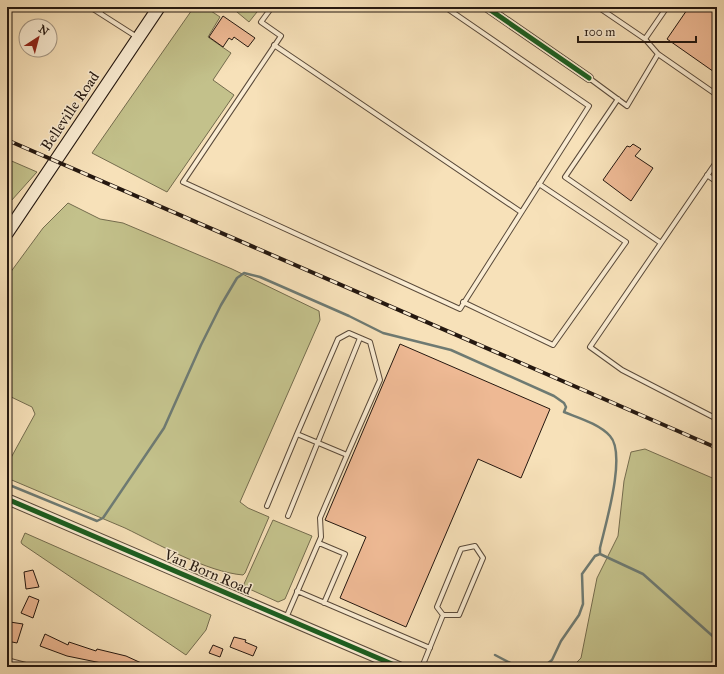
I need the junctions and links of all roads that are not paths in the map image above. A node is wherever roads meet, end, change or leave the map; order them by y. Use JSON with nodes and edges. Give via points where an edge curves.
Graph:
{"nodes":[{"id":1,"x":90,"y":7,"type":"edge"},
{"id":2,"x":104,"y":7,"type":"edge"},
{"id":3,"x":159,"y":7,"type":"edge"},
{"id":4,"x":272,"y":7,"type":"edge"},
{"id":5,"x":445,"y":7,"type":"edge"},
{"id":6,"x":486,"y":7,"type":"edge"},
{"id":7,"x":598,"y":7,"type":"edge"},
{"id":8,"x":667,"y":7,"type":"edge"},
{"id":9,"x":100,"y":13,"type":"junction"},
{"id":10,"x":138,"y":38,"type":"junction"},
{"id":11,"x":645,"y":39,"type":"junction"},
{"id":12,"x":274,"y":46,"type":"junction"},
{"id":13,"x":658,"y":54,"type":"junction"},
{"id":14,"x":589,"y":78,"type":"joint"},
{"id":15,"x":717,"y":95,"type":"edge"},
{"id":16,"x":618,"y":99,"type":"junction"},
{"id":17,"x":717,"y":161,"type":"edge"},
{"id":18,"x":707,"y":175,"type":"junction"},
{"id":19,"x":717,"y":182,"type":"edge"},
{"id":20,"x":539,"y":184,"type":"junction"},
{"id":21,"x":521,"y":212,"type":"junction"},
{"id":22,"x":7,"y":233,"type":"edge"},
{"id":23,"x":661,"y":243,"type":"junction"},
{"id":24,"x":463,"y":302,"type":"junction"},
{"id":25,"x":360,"y":338,"type":"junction"},
{"id":26,"x":717,"y":419,"type":"edge"},
{"id":27,"x":297,"y":434,"type":"junction"},
{"id":28,"x":317,"y":443,"type":"junction"},
{"id":29,"x":347,"y":455,"type":"junction"},
{"id":30,"x":7,"y":499,"type":"edge"},
{"id":31,"x":267,"y":506,"type":"dead end"},
{"id":32,"x":288,"y":516,"type":"dead end"},
{"id":33,"x":318,"y":543,"type":"junction"},
{"id":34,"x":298,"y":591,"type":"junction"},
{"id":35,"x":324,"y":603,"type":"junction"},
{"id":36,"x":443,"y":615,"type":"junction"},
{"id":37,"x":286,"y":619,"type":"junction"},
{"id":38,"x":430,"y":648,"type":"junction"},
{"id":39,"x":7,"y":662,"type":"edge"},
{"id":40,"x":26,"y":667,"type":"edge"},
{"id":41,"x":399,"y":667,"type":"edge"},
{"id":42,"x":422,"y":667,"type":"edge"}],
"edges":[{"from":1,"to":9,"type":"lane"},
{"from":2,"to":9,"type":"lane"},
{"from":3,"to":10,"type":"main road","name":"Belleville Road"},
{"from":4,"to":12,"type":"lane","via":[[261,22],[281,36]]},
{"from":5,"to":20,"type":"lane","via":[[590,106]]},
{"from":6,"to":14,"type":"street"},
{"from":7,"to":11,"type":"lane"},
{"from":8,"to":11,"type":"lane"},
{"from":9,"to":10,"type":"lane"},
{"from":10,"to":22,"type":"main road","name":"Belleville Road"},
{"from":11,"to":13,"type":"lane"},
{"from":12,"to":21,"type":"lane"},
{"from":12,"to":24,"type":"lane","via":[[183,182],[460,309]]},
{"from":13,"to":15,"type":"lane"},
{"from":13,"to":16,"type":"lane","via":[[627,106]]},
{"from":14,"to":16,"type":"lane"},
{"from":16,"to":23,"type":"lane","via":[[565,177]]},
{"from":17,"to":18,"type":"lane"},
{"from":18,"to":19,"type":"lane"},
{"from":18,"to":23,"type":"lane"},
{"from":20,"to":21,"type":"lane"},
{"from":20,"to":24,"type":"lane","via":[[626,242],[553,345]]},
{"from":21,"to":24,"type":"lane"},
{"from":23,"to":26,"type":"lane","via":[[590,347],[622,370]]},
{"from":25,"to":27,"type":"lane","via":[[349,334],[338,339]]},
{"from":25,"to":28,"type":"lane"},
{"from":25,"to":29,"type":"lane","via":[[370,342],[380,380]]},
{"from":27,"to":28,"type":"lane"},
{"from":27,"to":31,"type":"lane"},
{"from":28,"to":29,"type":"lane"},
{"from":28,"to":32,"type":"lane"},
{"from":29,"to":33,"type":"lane","via":[[320,518],[321,537]]},
{"from":30,"to":37,"type":"street","name":"Van Born Road"},
{"from":33,"to":34,"type":"lane"},
{"from":33,"to":35,"type":"lane","via":[[345,554]]},
{"from":34,"to":35,"type":"lane"},
{"from":34,"to":37,"type":"lane"},
{"from":35,"to":38,"type":"lane"},
{"from":36,"to":36,"type":"lane","via":[[437,607],[461,549],[475,546],[483,558],[459,615]]},
{"from":36,"to":38,"type":"lane"},
{"from":37,"to":41,"type":"street","name":"Van Born Road"},
{"from":38,"to":42,"type":"lane"},
{"from":39,"to":40,"type":"street"}]}
